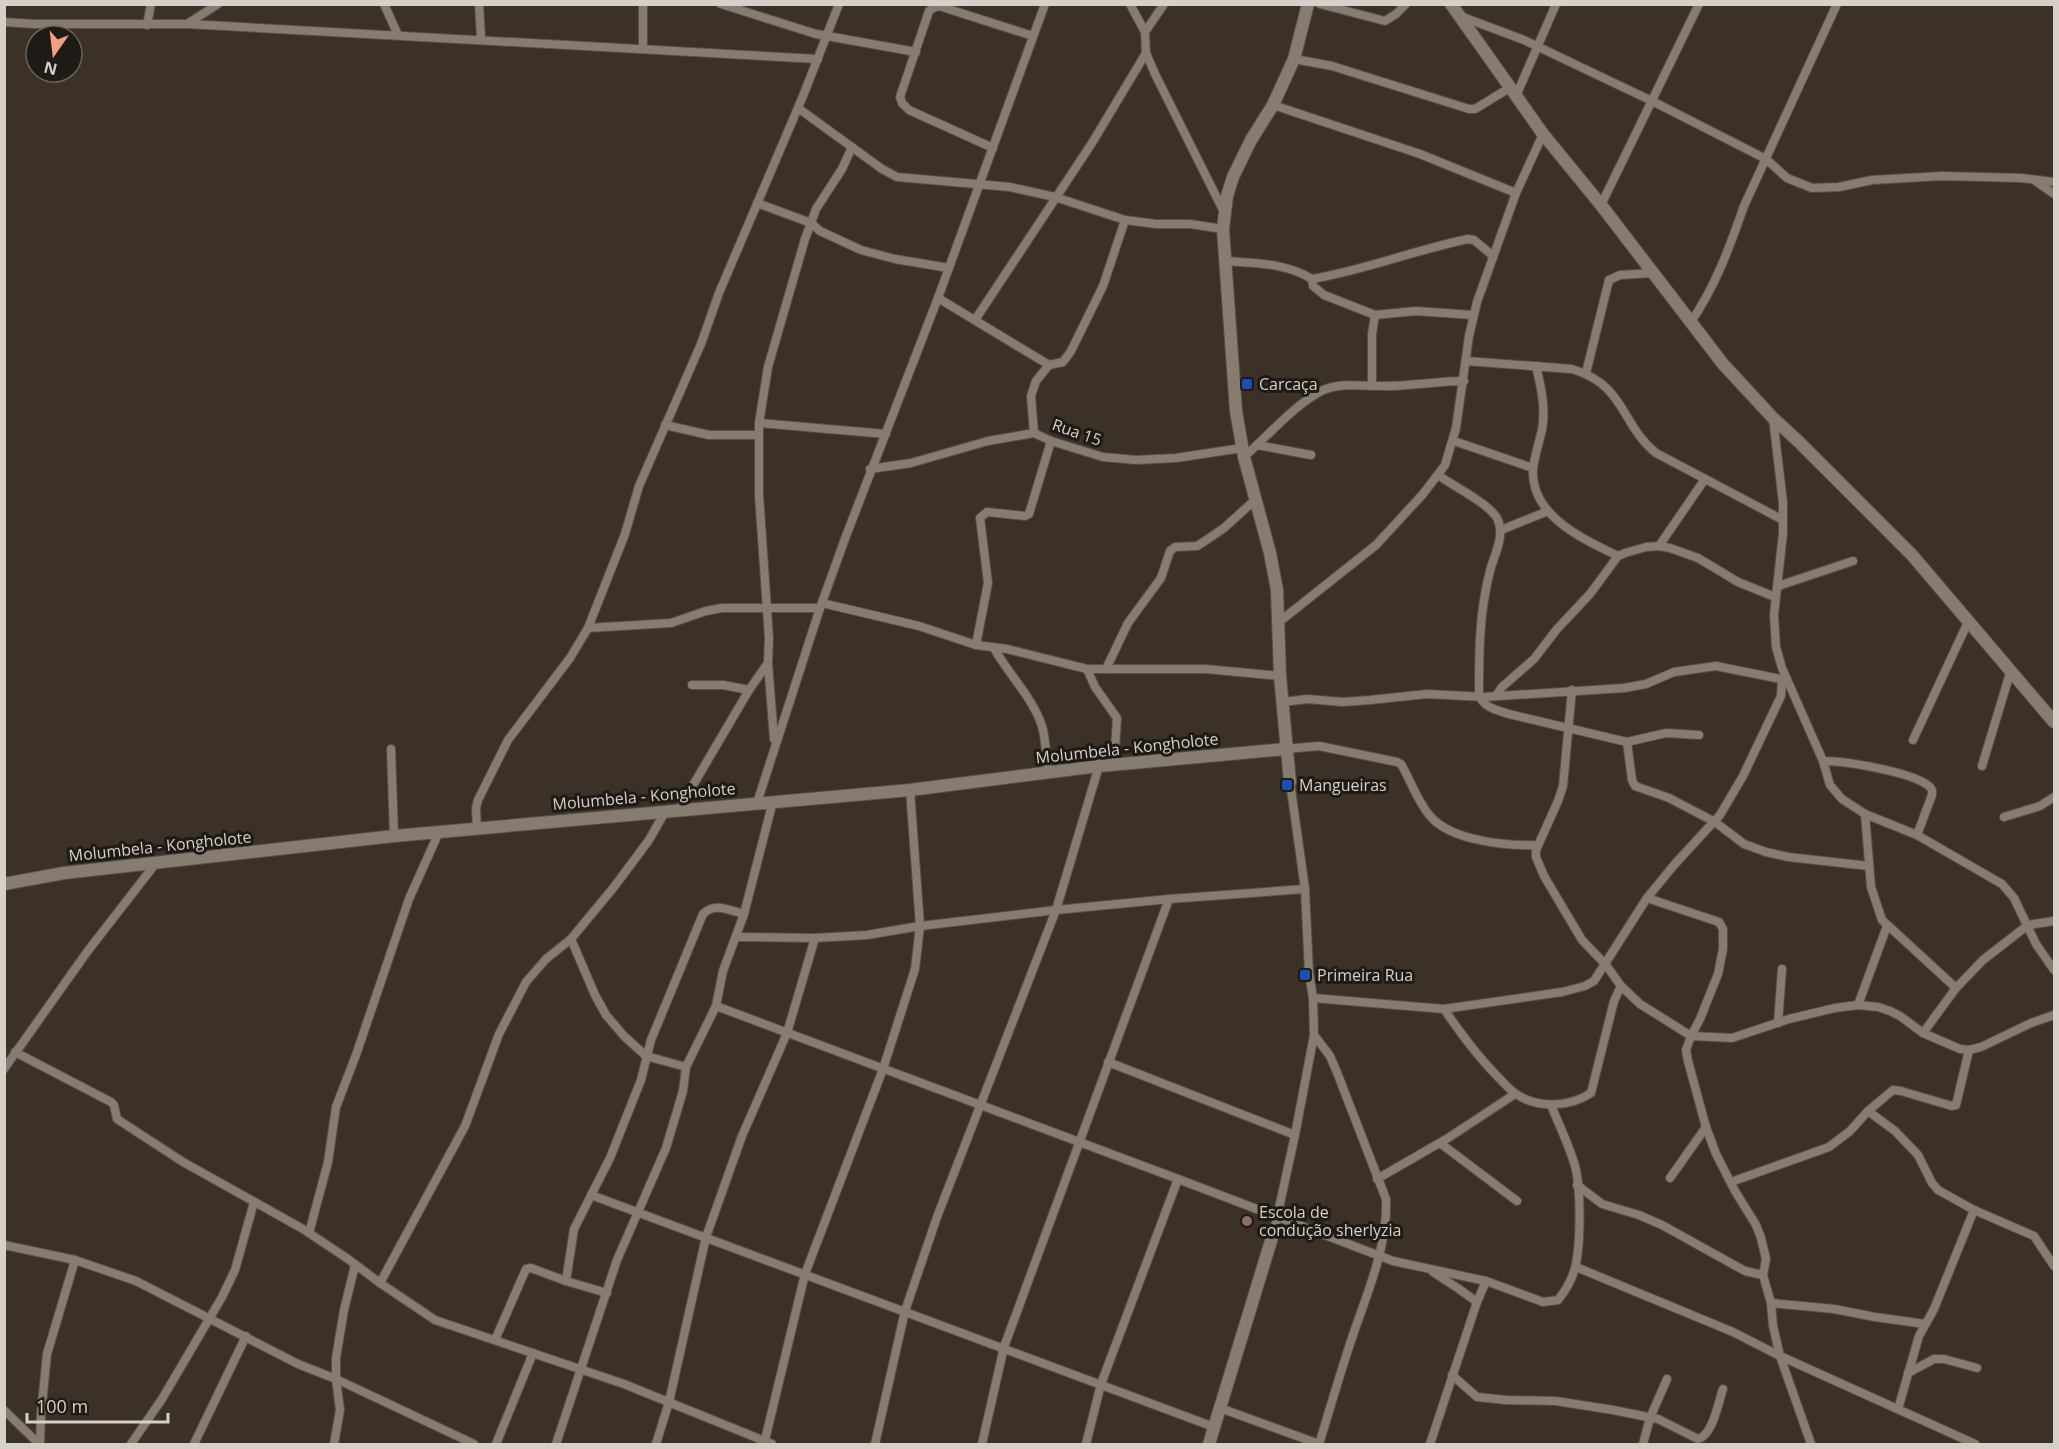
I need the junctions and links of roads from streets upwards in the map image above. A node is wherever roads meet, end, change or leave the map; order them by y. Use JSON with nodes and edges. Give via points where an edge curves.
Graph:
{"nodes":[{"id":1,"x":151,"y":4,"type":"edge"},
{"id":2,"x":218,"y":4,"type":"edge"},
{"id":3,"x":384,"y":4,"type":"edge"},
{"id":4,"x":479,"y":4,"type":"edge"},
{"id":5,"x":643,"y":4,"type":"edge"},
{"id":6,"x":721,"y":4,"type":"edge"},
{"id":7,"x":838,"y":4,"type":"edge"},
{"id":8,"x":1045,"y":4,"type":"edge"},
{"id":9,"x":1130,"y":4,"type":"edge"},
{"id":10,"x":1164,"y":4,"type":"edge"},
{"id":11,"x":1308,"y":4,"type":"edge"},
{"id":12,"x":1320,"y":4,"type":"edge"},
{"id":13,"x":1406,"y":4,"type":"edge"},
{"id":14,"x":1451,"y":4,"type":"edge"},
{"id":15,"x":1556,"y":4,"type":"edge"},
{"id":16,"x":1699,"y":4,"type":"edge"},
{"id":17,"x":1837,"y":4,"type":"edge"},
{"id":18,"x":1459,"y":16,"type":"junction"},
{"id":19,"x":4,"y":21,"type":"edge"},
{"id":20,"x":147,"y":24,"type":"junction"},
{"id":21,"x":187,"y":24,"type":"junction"},
{"id":22,"x":1144,"y":32,"type":"junction"},
{"id":23,"x":398,"y":35,"type":"junction"},
{"id":24,"x":826,"y":35,"type":"junction"},
{"id":25,"x":1033,"y":36,"type":"junction"},
{"id":26,"x":481,"y":39,"type":"junction"},
{"id":27,"x":1537,"y":47,"type":"junction"},
{"id":28,"x":644,"y":48,"type":"junction"},
{"id":29,"x":916,"y":52,"type":"junction"},
{"id":30,"x":1146,"y":53,"type":"junction"},
{"id":31,"x":818,"y":59,"type":"junction"},
{"id":32,"x":1294,"y":59,"type":"junction"},
{"id":33,"x":1513,"y":91,"type":"junction"},
{"id":34,"x":1652,"y":101,"type":"junction"},
{"id":35,"x":1273,"y":105,"type":"junction"},
{"id":36,"x":798,"y":108,"type":"junction"},
{"id":37,"x":1543,"y":134,"type":"junction"},
{"id":38,"x":852,"y":147,"type":"junction"},
{"id":39,"x":993,"y":148,"type":"junction"},
{"id":40,"x":1766,"y":159,"type":"junction"},
{"id":41,"x":2034,"y":180,"type":"junction"},
{"id":42,"x":2055,"y":182,"type":"edge"},
{"id":43,"x":981,"y":183,"type":"junction"},
{"id":44,"x":1516,"y":193,"type":"junction"},
{"id":45,"x":2055,"y":194,"type":"edge"},
{"id":46,"x":1055,"y":197,"type":"junction"},
{"id":47,"x":757,"y":203,"type":"junction"},
{"id":48,"x":1601,"y":205,"type":"junction"},
{"id":49,"x":1225,"y":215,"type":"junction"},
{"id":50,"x":1125,"y":220,"type":"junction"},
{"id":51,"x":811,"y":223,"type":"junction"},
{"id":52,"x":1223,"y":229,"type":"junction"},
{"id":53,"x":1492,"y":255,"type":"junction"},
{"id":54,"x":1226,"y":261,"type":"junction"},
{"id":55,"x":949,"y":267,"type":"junction"},
{"id":56,"x":1652,"y":273,"type":"junction"},
{"id":57,"x":1312,"y":279,"type":"junction"},
{"id":58,"x":938,"y":298,"type":"junction"},
{"id":59,"x":1376,"y":315,"type":"junction"},
{"id":60,"x":1473,"y":315,"type":"junction"},
{"id":61,"x":975,"y":320,"type":"junction"},
{"id":62,"x":1690,"y":324,"type":"junction"},
{"id":63,"x":1466,"y":361,"type":"junction"},
{"id":64,"x":1049,"y":365,"type":"junction"},
{"id":65,"x":1536,"y":366,"type":"junction"},
{"id":66,"x":1586,"y":373,"type":"junction"},
{"id":67,"x":1464,"y":381,"type":"junction"},
{"id":68,"x":1372,"y":386,"type":"junction"},
{"id":69,"x":1773,"y":418,"type":"junction"},
{"id":70,"x":759,"y":423,"type":"junction"},
{"id":71,"x":665,"y":425,"type":"junction"},
{"id":72,"x":1034,"y":433,"type":"junction"},
{"id":73,"x":886,"y":434,"type":"junction"},
{"id":74,"x":759,"y":435,"type":"junction"},
{"id":75,"x":1051,"y":441,"type":"junction"},
{"id":76,"x":1454,"y":441,"type":"junction"},
{"id":77,"x":1257,"y":445,"type":"junction"},
{"id":78,"x":1243,"y":453,"type":"junction"},
{"id":79,"x":1311,"y":455,"type":"dead end"},
{"id":80,"x":1533,"y":468,"type":"junction"},
{"id":81,"x":870,"y":470,"type":"junction"},
{"id":82,"x":1438,"y":475,"type":"junction"},
{"id":83,"x":1705,"y":479,"type":"junction"},
{"id":84,"x":1256,"y":499,"type":"junction"},
{"id":85,"x":1548,"y":512,"type":"junction"},
{"id":86,"x":1783,"y":520,"type":"junction"},
{"id":87,"x":1502,"y":530,"type":"junction"},
{"id":88,"x":1659,"y":546,"type":"junction"},
{"id":89,"x":1618,"y":556,"type":"junction"},
{"id":90,"x":1853,"y":561,"type":"dead end"},
{"id":91,"x":1778,"y":586,"type":"junction"},
{"id":92,"x":1775,"y":597,"type":"junction"},
{"id":93,"x":821,"y":605,"type":"junction"},
{"id":94,"x":767,"y":609,"type":"junction"},
{"id":95,"x":1279,"y":622,"type":"junction"},
{"id":96,"x":1968,"y":622,"type":"junction"},
{"id":97,"x":588,"y":628,"type":"junction"},
{"id":98,"x":976,"y":645,"type":"junction"},
{"id":99,"x":994,"y":648,"type":"junction"},
{"id":100,"x":768,"y":663,"type":"junction"},
{"id":101,"x":1087,"y":669,"type":"junction"},
{"id":102,"x":1106,"y":669,"type":"junction"},
{"id":103,"x":2011,"y":670,"type":"junction"},
{"id":104,"x":1280,"y":676,"type":"junction"},
{"id":105,"x":1784,"y":680,"type":"junction"},
{"id":106,"x":692,"y":685,"type":"dead end"},
{"id":107,"x":749,"y":690,"type":"junction"},
{"id":108,"x":1572,"y":690,"type":"junction"},
{"id":109,"x":1479,"y":695,"type":"junction"},
{"id":110,"x":1496,"y":696,"type":"junction"},
{"id":111,"x":1283,"y":702,"type":"junction"},
{"id":112,"x":2055,"y":722,"type":"edge"},
{"id":113,"x":1570,"y":729,"type":"junction"},
{"id":114,"x":1699,"y":735,"type":"dead end"},
{"id":115,"x":1913,"y":740,"type":"dead end"},
{"id":116,"x":1627,"y":742,"type":"junction"},
{"id":117,"x":774,"y":746,"type":"junction"},
{"id":118,"x":391,"y":749,"type":"dead end"},
{"id":119,"x":1287,"y":749,"type":"junction"},
{"id":120,"x":1823,"y":761,"type":"junction"},
{"id":121,"x":1114,"y":765,"type":"junction"},
{"id":122,"x":1099,"y":766,"type":"junction"},
{"id":123,"x":1982,"y":766,"type":"dead end"},
{"id":124,"x":1047,"y":772,"type":"junction"},
{"id":125,"x":1290,"y":782,"type":"joint"},
{"id":126,"x":910,"y":790,"type":"junction"},
{"id":127,"x":2055,"y":797,"type":"edge"},
{"id":128,"x":773,"y":801,"type":"junction"},
{"id":129,"x":757,"y":803,"type":"junction"},
{"id":130,"x":673,"y":810,"type":"junction"},
{"id":131,"x":1866,"y":814,"type":"junction"},
{"id":132,"x":2004,"y":817,"type":"dead end"},
{"id":133,"x":1715,"y":822,"type":"junction"},
{"id":134,"x":477,"y":828,"type":"junction"},
{"id":135,"x":439,"y":832,"type":"junction"},
{"id":136,"x":1917,"y":835,"type":"junction"},
{"id":137,"x":394,"y":836,"type":"junction"},
{"id":138,"x":1538,"y":845,"type":"junction"},
{"id":139,"x":156,"y":863,"type":"junction"},
{"id":140,"x":1869,"y":866,"type":"junction"},
{"id":141,"x":4,"y":884,"type":"edge"},
{"id":142,"x":1305,"y":889,"type":"junction"},
{"id":143,"x":1647,"y":898,"type":"junction"},
{"id":144,"x":1169,"y":899,"type":"junction"},
{"id":145,"x":1056,"y":910,"type":"junction"},
{"id":146,"x":744,"y":914,"type":"junction"},
{"id":147,"x":2055,"y":921,"type":"edge"},
{"id":148,"x":2028,"y":925,"type":"junction"},
{"id":149,"x":1887,"y":926,"type":"junction"},
{"id":150,"x":920,"y":927,"type":"junction"},
{"id":151,"x":736,"y":937,"type":"junction"},
{"id":152,"x":815,"y":938,"type":"junction"},
{"id":153,"x":571,"y":939,"type":"junction"},
{"id":154,"x":1606,"y":965,"type":"junction"},
{"id":155,"x":1782,"y":969,"type":"dead end"},
{"id":156,"x":2055,"y":970,"type":"edge"},
{"id":157,"x":1621,"y":986,"type":"junction"},
{"id":158,"x":1956,"y":988,"type":"junction"},
{"id":159,"x":1313,"y":998,"type":"junction"},
{"id":160,"x":1858,"y":1005,"type":"junction"},
{"id":161,"x":716,"y":1006,"type":"junction"},
{"id":162,"x":1444,"y":1009,"type":"junction"},
{"id":163,"x":2055,"y":1015,"type":"edge"},
{"id":164,"x":1778,"y":1023,"type":"junction"},
{"id":165,"x":787,"y":1033,"type":"junction"},
{"id":166,"x":1923,"y":1034,"type":"junction"},
{"id":167,"x":1314,"y":1035,"type":"junction"},
{"id":168,"x":1691,"y":1036,"type":"junction"},
{"id":169,"x":1969,"y":1050,"type":"junction"},
{"id":170,"x":15,"y":1052,"type":"junction"},
{"id":171,"x":646,"y":1056,"type":"junction"},
{"id":172,"x":1108,"y":1062,"type":"junction"},
{"id":173,"x":686,"y":1067,"type":"junction"},
{"id":174,"x":884,"y":1069,"type":"junction"},
{"id":175,"x":4,"y":1070,"type":"edge"},
{"id":176,"x":1515,"y":1094,"type":"junction"},
{"id":177,"x":979,"y":1105,"type":"junction"},
{"id":178,"x":1551,"y":1105,"type":"junction"},
{"id":179,"x":1868,"y":1112,"type":"junction"},
{"id":180,"x":1706,"y":1126,"type":"junction"},
{"id":181,"x":1295,"y":1135,"type":"junction"},
{"id":182,"x":1079,"y":1142,"type":"junction"},
{"id":183,"x":1440,"y":1143,"type":"junction"},
{"id":184,"x":1670,"y":1178,"type":"dead end"},
{"id":185,"x":1178,"y":1179,"type":"junction"},
{"id":186,"x":1377,"y":1179,"type":"junction"},
{"id":187,"x":1731,"y":1182,"type":"junction"},
{"id":188,"x":1577,"y":1185,"type":"junction"},
{"id":189,"x":591,"y":1195,"type":"junction"},
{"id":190,"x":1517,"y":1201,"type":"dead end"},
{"id":191,"x":254,"y":1202,"type":"junction"},
{"id":192,"x":1974,"y":1210,"type":"junction"},
{"id":193,"x":638,"y":1212,"type":"junction"},
{"id":194,"x":1277,"y":1217,"type":"junction"},
{"id":195,"x":1274,"y":1231,"type":"joint"},
{"id":196,"x":309,"y":1233,"type":"junction"},
{"id":197,"x":706,"y":1237,"type":"junction"},
{"id":198,"x":4,"y":1245,"type":"edge"},
{"id":199,"x":1380,"y":1256,"type":"junction"},
{"id":200,"x":75,"y":1260,"type":"junction"},
{"id":201,"x":355,"y":1265,"type":"junction"},
{"id":202,"x":2055,"y":1266,"type":"edge"},
{"id":203,"x":1576,"y":1267,"type":"junction"},
{"id":204,"x":1427,"y":1269,"type":"junction"},
{"id":205,"x":805,"y":1274,"type":"junction"},
{"id":206,"x":1763,"y":1275,"type":"junction"},
{"id":207,"x":566,"y":1281,"type":"junction"},
{"id":208,"x":1486,"y":1281,"type":"junction"},
{"id":209,"x":380,"y":1283,"type":"junction"},
{"id":210,"x":607,"y":1293,"type":"junction"},
{"id":211,"x":1477,"y":1302,"type":"junction"},
{"id":212,"x":1771,"y":1303,"type":"junction"},
{"id":213,"x":905,"y":1311,"type":"junction"},
{"id":214,"x":209,"y":1317,"type":"junction"},
{"id":215,"x":1925,"y":1324,"type":"junction"},
{"id":216,"x":246,"y":1336,"type":"junction"},
{"id":217,"x":495,"y":1340,"type":"junction"},
{"id":218,"x":1004,"y":1347,"type":"junction"},
{"id":219,"x":532,"y":1353,"type":"junction"},
{"id":220,"x":1780,"y":1356,"type":"junction"},
{"id":221,"x":1977,"y":1368,"type":"dead end"},
{"id":222,"x":580,"y":1370,"type":"junction"},
{"id":223,"x":1908,"y":1373,"type":"junction"},
{"id":224,"x":1452,"y":1375,"type":"junction"},
{"id":225,"x":336,"y":1379,"type":"junction"},
{"id":226,"x":1667,"y":1379,"type":"dead end"},
{"id":227,"x":1101,"y":1384,"type":"junction"},
{"id":228,"x":1723,"y":1389,"type":"dead end"},
{"id":229,"x":669,"y":1402,"type":"junction"},
{"id":230,"x":1220,"y":1408,"type":"junction"},
{"id":231,"x":1898,"y":1409,"type":"junction"},
{"id":232,"x":4,"y":1410,"type":"edge"},
{"id":233,"x":1650,"y":1418,"type":"junction"},
{"id":234,"x":1214,"y":1427,"type":"junction"},
{"id":235,"x":40,"y":1444,"type":"edge"},
{"id":236,"x":131,"y":1444,"type":"edge"},
{"id":237,"x":194,"y":1444,"type":"edge"},
{"id":238,"x":334,"y":1444,"type":"edge"},
{"id":239,"x":474,"y":1444,"type":"edge"},
{"id":240,"x":496,"y":1444,"type":"edge"},
{"id":241,"x":556,"y":1444,"type":"edge"},
{"id":242,"x":656,"y":1444,"type":"edge"},
{"id":243,"x":767,"y":1444,"type":"edge"},
{"id":244,"x":875,"y":1444,"type":"edge"},
{"id":245,"x":982,"y":1444,"type":"edge"},
{"id":246,"x":1086,"y":1444,"type":"edge"},
{"id":247,"x":1209,"y":1444,"type":"edge"},
{"id":248,"x":1319,"y":1444,"type":"edge"},
{"id":249,"x":1430,"y":1444,"type":"edge"},
{"id":250,"x":1643,"y":1444,"type":"edge"},
{"id":251,"x":1811,"y":1444,"type":"edge"},
{"id":252,"x":1970,"y":1444,"type":"edge"}],
"edges":[{"from":1,"to":20,"type":"street"},
{"from":2,"to":21,"type":"street"},
{"from":3,"to":23,"type":"street"},
{"from":4,"to":26,"type":"street"},
{"from":5,"to":28,"type":"street"},
{"from":6,"to":24,"type":"street"},
{"from":7,"to":24,"type":"street"},
{"from":8,"to":25,"type":"street"},
{"from":9,"to":22,"type":"street"},
{"from":10,"to":22,"type":"street"},
{"from":11,"to":32,"type":"street"},
{"from":12,"to":13,"type":"street","via":[[1385,21]]},
{"from":14,"to":18,"type":"street"},
{"from":15,"to":27,"type":"street"},
{"from":16,"to":34,"type":"street"},
{"from":17,"to":40,"type":"street"},
{"from":18,"to":27,"type":"street"},
{"from":18,"to":33,"type":"street"},
{"from":19,"to":20,"type":"street"},
{"from":20,"to":21,"type":"street"},
{"from":21,"to":23,"type":"street"},
{"from":22,"to":30,"type":"street"},
{"from":23,"to":26,"type":"street"},
{"from":24,"to":29,"type":"street"},
{"from":24,"to":31,"type":"street"},
{"from":25,"to":29,"type":"street","via":[[939,6],[929,11]]},
{"from":25,"to":39,"type":"street"},
{"from":26,"to":28,"type":"street"},
{"from":27,"to":33,"type":"street"},
{"from":27,"to":34,"type":"street"},
{"from":28,"to":31,"type":"street"},
{"from":29,"to":39,"type":"street","via":[[900,97],[902,103],[909,110]]},
{"from":30,"to":46,"type":"street"},
{"from":30,"to":49,"type":"street"},
{"from":31,"to":36,"type":"street"},
{"from":32,"to":33,"type":"street","via":[[1332,66],[1469,109]]},
{"from":32,"to":35,"type":"street"},
{"from":33,"to":37,"type":"street"},
{"from":34,"to":40,"type":"street"},
{"from":34,"to":48,"type":"street"},
{"from":35,"to":44,"type":"street","via":[[1420,153]]},
{"from":35,"to":49,"type":"street","via":[[1233,177]]},
{"from":36,"to":38,"type":"street"},
{"from":36,"to":47,"type":"street"},
{"from":37,"to":44,"type":"street"},
{"from":37,"to":48,"type":"street"},
{"from":38,"to":43,"type":"street","via":[[897,177]]},
{"from":38,"to":51,"type":"street"},
{"from":39,"to":43,"type":"street"},
{"from":40,"to":41,"type":"street","via":[[1787,178],[1812,188],[1942,176]]},
{"from":40,"to":62,"type":"street","via":[[1703,305]]},
{"from":41,"to":42,"type":"street"},
{"from":41,"to":45,"type":"street"},
{"from":43,"to":46,"type":"street"},
{"from":43,"to":55,"type":"street"},
{"from":44,"to":53,"type":"street"},
{"from":46,"to":50,"type":"street"},
{"from":46,"to":61,"type":"street"},
{"from":47,"to":51,"type":"street"},
{"from":47,"to":71,"type":"street"},
{"from":48,"to":56,"type":"street"},
{"from":49,"to":52,"type":"street"},
{"from":50,"to":52,"type":"street"},
{"from":50,"to":64,"type":"street","via":[[1103,285],[1071,351],[1063,362]]},
{"from":51,"to":55,"type":"street","via":[[861,250],[917,264]]},
{"from":51,"to":70,"type":"street","via":[[768,367]]},
{"from":52,"to":54,"type":"street"},
{"from":53,"to":57,"type":"street","via":[[1468,239],[1348,273]]},
{"from":53,"to":60,"type":"street"},
{"from":54,"to":57,"type":"street","via":[[1285,268]]},
{"from":54,"to":78,"type":"street","via":[[1236,411]]},
{"from":55,"to":58,"type":"street"},
{"from":56,"to":62,"type":"street"},
{"from":56,"to":66,"type":"street","via":[[1609,280]]},
{"from":57,"to":59,"type":"street","via":[[1313,286],[1324,296]]},
{"from":58,"to":61,"type":"street"},
{"from":58,"to":73,"type":"street"},
{"from":59,"to":60,"type":"street","via":[[1416,311]]},
{"from":59,"to":68,"type":"street"},
{"from":60,"to":63,"type":"street"},
{"from":61,"to":64,"type":"street"},
{"from":62,"to":69,"type":"street"},
{"from":63,"to":65,"type":"street"},
{"from":63,"to":67,"type":"street"},
{"from":64,"to":72,"type":"street","via":[[1036,381],[1031,396]]},
{"from":65,"to":66,"type":"street"},
{"from":65,"to":80,"type":"street","via":[[1544,413]]},
{"from":66,"to":83,"type":"street","via":[[1603,383],[1615,397],[1651,449]]},
{"from":67,"to":68,"type":"street"},
{"from":67,"to":76,"type":"street"},
{"from":68,"to":77,"type":"street","via":[[1337,386],[1322,391]]},
{"from":69,"to":86,"type":"street"},
{"from":69,"to":96,"type":"street","via":[[1912,555]]},
{"from":70,"to":73,"type":"street"},
{"from":70,"to":74,"type":"street"},
{"from":71,"to":74,"type":"street","via":[[709,435]]},
{"from":71,"to":97,"type":"street"},
{"from":72,"to":75,"type":"street","name":"Rua 15"},
{"from":72,"to":81,"type":"street","name":"Rua 15"},
{"from":73,"to":81,"type":"street"},
{"from":74,"to":94,"type":"street"},
{"from":75,"to":78,"type":"street","name":"Rua 15","via":[[1103,457],[1136,460]]},
{"from":75,"to":98,"type":"street","via":[[1029,514],[987,512],[980,518],[988,583]]},
{"from":76,"to":80,"type":"street"},
{"from":76,"to":82,"type":"street"},
{"from":77,"to":78,"type":"street"},
{"from":77,"to":79,"type":"street"},
{"from":78,"to":84,"type":"street"},
{"from":80,"to":85,"type":"street","via":[[1535,489]]},
{"from":81,"to":93,"type":"street"},
{"from":82,"to":87,"type":"street","via":[[1483,505],[1496,517]]},
{"from":82,"to":95,"type":"street","via":[[1376,545]]},
{"from":83,"to":86,"type":"street"},
{"from":83,"to":88,"type":"street"},
{"from":84,"to":95,"type":"street","via":[[1277,590]]},
{"from":84,"to":102,"type":"street","via":[[1197,546],[1175,547],[1170,551],[1161,578],[1128,623]]},
{"from":85,"to":87,"type":"street"},
{"from":85,"to":89,"type":"street"},
{"from":86,"to":91,"type":"street"},
{"from":87,"to":109,"type":"street","via":[[1479,626]]},
{"from":88,"to":89,"type":"street","via":[[1634,549]]},
{"from":88,"to":92,"type":"street","via":[[1698,558],[1738,582]]},
{"from":89,"to":110,"type":"street","via":[[1534,659]]},
{"from":90,"to":91,"type":"street"},
{"from":91,"to":92,"type":"street"},
{"from":92,"to":105,"type":"street","via":[[1776,647]]},
{"from":93,"to":94,"type":"street"},
{"from":93,"to":98,"type":"street","via":[[919,626]]},
{"from":93,"to":117,"type":"street"},
{"from":94,"to":97,"type":"street","via":[[722,608],[671,623]]},
{"from":94,"to":100,"type":"street"},
{"from":95,"to":104,"type":"street"},
{"from":96,"to":103,"type":"street"},
{"from":96,"to":115,"type":"street"},
{"from":97,"to":134,"type":"street","via":[[508,740],[478,800]]},
{"from":98,"to":99,"type":"street"},
{"from":99,"to":101,"type":"street"},
{"from":99,"to":124,"type":"street","via":[[1043,728]]},
{"from":100,"to":107,"type":"street"},
{"from":100,"to":117,"type":"street"},
{"from":101,"to":102,"type":"street"},
{"from":101,"to":121,"type":"street","via":[[1117,718]]},
{"from":102,"to":104,"type":"street","via":[[1206,669]]},
{"from":103,"to":112,"type":"street"},
{"from":103,"to":123,"type":"street"},
{"from":104,"to":111,"type":"street"},
{"from":105,"to":108,"type":"street","via":[[1716,666],[1674,672],[1624,688]]},
{"from":105,"to":120,"type":"street"},
{"from":105,"to":133,"type":"street","via":[[1732,795]]},
{"from":106,"to":107,"type":"street"},
{"from":107,"to":130,"type":"street"},
{"from":108,"to":110,"type":"street"},
{"from":108,"to":113,"type":"street"},
{"from":109,"to":110,"type":"street"},
{"from":109,"to":111,"type":"street"},
{"from":109,"to":113,"type":"street","via":[[1490,708]]},
{"from":111,"to":119,"type":"street"},
{"from":113,"to":116,"type":"street"},
{"from":113,"to":138,"type":"street","via":[[1563,786]]},
{"from":114,"to":116,"type":"street","via":[[1666,733]]},
{"from":116,"to":133,"type":"street","via":[[1635,786],[1669,798]]},
{"from":117,"to":129,"type":"street"},
{"from":118,"to":137,"type":"street"},
{"from":119,"to":121,"type":"street","name":"Molumbela - Kongholote"},
{"from":119,"to":125,"type":"street"},
{"from":119,"to":138,"type":"street","via":[[1319,746],[1397,762],[1430,816],[1444,828],[1502,844]]},
{"from":120,"to":131,"type":"street","via":[[1836,793]]},
{"from":120,"to":136,"type":"street","via":[[1867,765],[1930,786],[1932,795]]},
{"from":121,"to":122,"type":"street","name":"Molumbela - Kongholote"},
{"from":122,"to":124,"type":"street","name":"Molumbela - Kongholote"},
{"from":122,"to":145,"type":"street"},
{"from":124,"to":126,"type":"street","name":"Molumbela - Kongholote"},
{"from":125,"to":142,"type":"street"},
{"from":126,"to":128,"type":"street","name":"Molumbela - Kongholote"},
{"from":126,"to":150,"type":"street"},
{"from":127,"to":132,"type":"street"},
{"from":128,"to":129,"type":"street","name":"Molumbela - Kongholote"},
{"from":128,"to":146,"type":"street"},
{"from":129,"to":130,"type":"street","name":"Molumbela - Kongholote"},
{"from":130,"to":134,"type":"street","name":"Molumbela - Kongholote"},
{"from":130,"to":153,"type":"street"},
{"from":131,"to":136,"type":"street"},
{"from":131,"to":140,"type":"street"},
{"from":133,"to":140,"type":"street","via":[[1744,844],[1766,852]]},
{"from":133,"to":143,"type":"street"},
{"from":134,"to":135,"type":"street","name":"Molumbela - Kongholote"},
{"from":135,"to":137,"type":"street","name":"Molumbela - Kongholote"},
{"from":135,"to":196,"type":"street","via":[[409,899],[338,1100],[328,1162]]},
{"from":136,"to":148,"type":"street","via":[[2001,884],[2014,898]]},
{"from":137,"to":139,"type":"street","name":"Molumbela - Kongholote"},
{"from":138,"to":154,"type":"street","via":[[1536,857],[1544,876],[1582,940]]},
{"from":139,"to":141,"type":"street","name":"Molumbela - Kongholote"},
{"from":139,"to":170,"type":"street"},
{"from":140,"to":149,"type":"street","via":[[1878,912]]},
{"from":142,"to":144,"type":"street"},
{"from":142,"to":159,"type":"street"},
{"from":143,"to":154,"type":"street"},
{"from":143,"to":168,"type":"street","via":[[1719,922],[1723,929],[1718,974]]},
{"from":144,"to":145,"type":"street"},
{"from":144,"to":172,"type":"street"},
{"from":145,"to":150,"type":"street"},
{"from":145,"to":177,"type":"street"},
{"from":146,"to":151,"type":"street"},
{"from":146,"to":171,"type":"street","via":[[715,907],[703,914]]},
{"from":147,"to":148,"type":"street"},
{"from":148,"to":156,"type":"street"},
{"from":148,"to":158,"type":"street","via":[[1983,960]]},
{"from":149,"to":158,"type":"street"},
{"from":149,"to":160,"type":"street"},
{"from":150,"to":152,"type":"street"},
{"from":150,"to":174,"type":"street","via":[[915,969]]},
{"from":151,"to":152,"type":"street"},
{"from":151,"to":161,"type":"street","via":[[723,971]]},
{"from":152,"to":165,"type":"street"},
{"from":153,"to":171,"type":"street","via":[[606,1015]]},
{"from":153,"to":209,"type":"street","via":[[526,982],[499,1034],[465,1126]]},
{"from":154,"to":157,"type":"street"},
{"from":154,"to":162,"type":"street","via":[[1585,986]]},
{"from":155,"to":164,"type":"street"},
{"from":157,"to":168,"type":"street","via":[[1640,1004]]},
{"from":157,"to":178,"type":"street","via":[[1591,1093]]},
{"from":158,"to":166,"type":"street"},
{"from":159,"to":162,"type":"street"},
{"from":159,"to":167,"type":"street"},
{"from":160,"to":164,"type":"street"},
{"from":160,"to":166,"type":"street","via":[[1890,1011]]},
{"from":161,"to":165,"type":"street"},
{"from":161,"to":173,"type":"street"},
{"from":162,"to":176,"type":"street","via":[[1484,1063]]},
{"from":163,"to":169,"type":"street"},
{"from":164,"to":168,"type":"street","via":[[1732,1038]]},
{"from":165,"to":174,"type":"street"},
{"from":165,"to":197,"type":"street","via":[[742,1136]]},
{"from":166,"to":169,"type":"street"},
{"from":167,"to":181,"type":"street"},
{"from":167,"to":186,"type":"street","via":[[1330,1056]]},
{"from":168,"to":180,"type":"street","via":[[1686,1050]]},
{"from":169,"to":179,"type":"street","via":[[1956,1105],[1893,1090]]},
{"from":170,"to":175,"type":"street"},
{"from":170,"to":191,"type":"street","via":[[111,1102],[117,1119]]},
{"from":171,"to":173,"type":"street"},
{"from":171,"to":189,"type":"street","via":[[641,1080]]},
{"from":172,"to":181,"type":"street"},
{"from":172,"to":182,"type":"street"},
{"from":173,"to":193,"type":"street","via":[[672,1129]]},
{"from":174,"to":177,"type":"street"},
{"from":174,"to":205,"type":"street"},
{"from":176,"to":178,"type":"street"},
{"from":176,"to":183,"type":"street"},
{"from":177,"to":182,"type":"street"},
{"from":177,"to":213,"type":"street"},
{"from":178,"to":188,"type":"street","via":[[1575,1167]]},
{"from":179,"to":187,"type":"street","via":[[1829,1147]]},
{"from":179,"to":192,"type":"street","via":[[1896,1131],[1918,1155],[1938,1190]]},
{"from":180,"to":184,"type":"street"},
{"from":180,"to":187,"type":"street"},
{"from":181,"to":194,"type":"street"},
{"from":182,"to":185,"type":"street"},
{"from":182,"to":218,"type":"street"},
{"from":183,"to":186,"type":"street"},
{"from":183,"to":190,"type":"street"},
{"from":185,"to":194,"type":"street"},
{"from":185,"to":227,"type":"street"},
{"from":186,"to":199,"type":"street","via":[[1386,1199],[1387,1216]]},
{"from":187,"to":206,"type":"street","via":[[1756,1225],[1766,1259]]},
{"from":188,"to":203,"type":"street"},
{"from":188,"to":206,"type":"street","via":[[1602,1204],[1654,1221],[1745,1271]]},
{"from":189,"to":193,"type":"street"},
{"from":189,"to":207,"type":"street","via":[[574,1229]]},
{"from":191,"to":196,"type":"street"},
{"from":191,"to":214,"type":"street","via":[[235,1270]]},
{"from":192,"to":202,"type":"street","via":[[2034,1236]]},
{"from":192,"to":215,"type":"street"},
{"from":193,"to":197,"type":"street"},
{"from":193,"to":210,"type":"street","via":[[616,1260]]},
{"from":194,"to":195,"type":"street"},
{"from":194,"to":199,"type":"street"},
{"from":195,"to":230,"type":"street"},
{"from":196,"to":201,"type":"street"},
{"from":197,"to":205,"type":"street"},
{"from":197,"to":229,"type":"street"},
{"from":198,"to":200,"type":"street"},
{"from":199,"to":204,"type":"street"},
{"from":199,"to":248,"type":"street"},
{"from":200,"to":214,"type":"street","via":[[136,1281]]},
{"from":200,"to":235,"type":"street","via":[[47,1354]]},
{"from":201,"to":209,"type":"street"},
{"from":201,"to":225,"type":"street","via":[[336,1358]]},
{"from":203,"to":208,"type":"street","via":[[1568,1287],[1552,1302]]},
{"from":203,"to":220,"type":"street","via":[[1733,1332]]},
{"from":204,"to":208,"type":"street"},
{"from":204,"to":211,"type":"street"},
{"from":205,"to":213,"type":"street"},
{"from":205,"to":243,"type":"street"},
{"from":206,"to":212,"type":"street"},
{"from":207,"to":210,"type":"street"},
{"from":207,"to":217,"type":"street","via":[[525,1269]]},
{"from":208,"to":211,"type":"street"},
{"from":209,"to":217,"type":"street","via":[[435,1320]]},
{"from":210,"to":222,"type":"street"},
{"from":211,"to":224,"type":"street"},
{"from":212,"to":215,"type":"street"},
{"from":212,"to":220,"type":"street"},
{"from":213,"to":218,"type":"street"},
{"from":213,"to":244,"type":"street"},
{"from":214,"to":216,"type":"street"},
{"from":214,"to":236,"type":"street"},
{"from":215,"to":223,"type":"street"},
{"from":216,"to":225,"type":"street"},
{"from":216,"to":237,"type":"street"},
{"from":217,"to":219,"type":"street"},
{"from":218,"to":227,"type":"street"},
{"from":218,"to":245,"type":"street"},
{"from":219,"to":222,"type":"street"},
{"from":219,"to":240,"type":"street"},
{"from":220,"to":231,"type":"street"},
{"from":220,"to":251,"type":"street"},
{"from":221,"to":223,"type":"street","via":[[1934,1359]]},
{"from":222,"to":229,"type":"street"},
{"from":222,"to":241,"type":"street"},
{"from":223,"to":231,"type":"street"},
{"from":224,"to":233,"type":"street","via":[[1477,1397],[1486,1399],[1556,1401]]},
{"from":224,"to":249,"type":"street"},
{"from":225,"to":238,"type":"street","via":[[340,1410]]},
{"from":225,"to":239,"type":"street"},
{"from":226,"to":233,"type":"street"},
{"from":227,"to":234,"type":"street"},
{"from":227,"to":246,"type":"street"},
{"from":228,"to":233,"type":"street","via":[[1703,1438]]},
{"from":229,"to":242,"type":"street"},
{"from":229,"to":243,"type":"street"},
{"from":230,"to":234,"type":"street"},
{"from":230,"to":248,"type":"street"},
{"from":231,"to":252,"type":"street"},
{"from":232,"to":235,"type":"street"},
{"from":233,"to":250,"type":"street"},
{"from":234,"to":247,"type":"street"}]}
